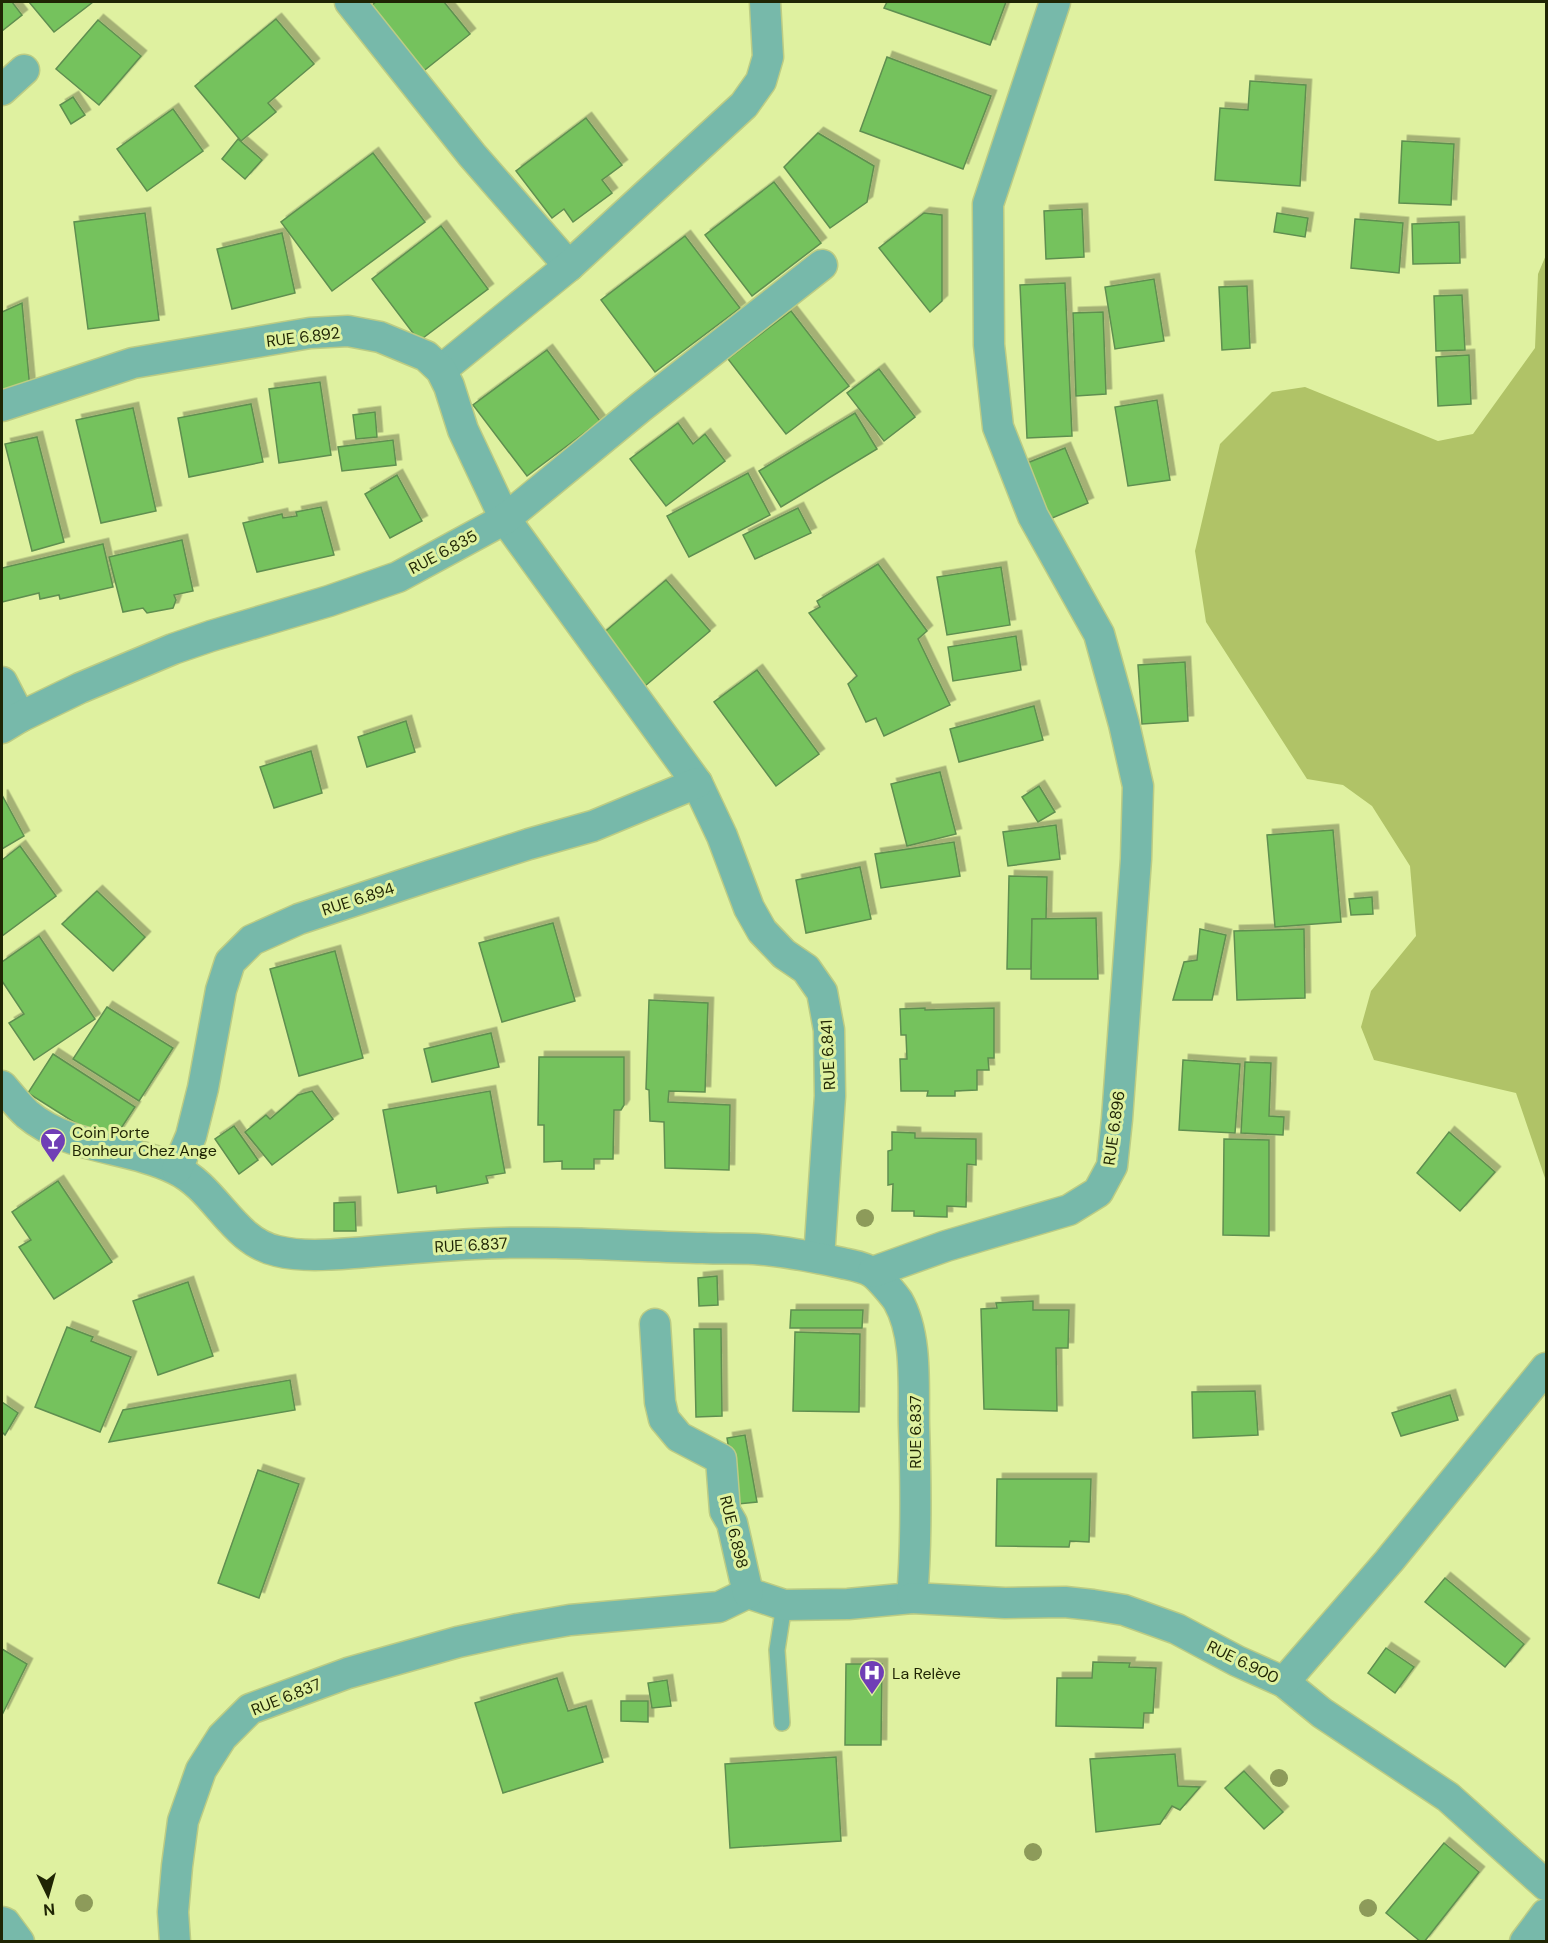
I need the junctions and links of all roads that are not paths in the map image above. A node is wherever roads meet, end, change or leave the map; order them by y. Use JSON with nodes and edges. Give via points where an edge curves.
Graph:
{"nodes":[{"id":1,"x":350,"y":2,"type":"edge"},
{"id":2,"x":765,"y":2,"type":"edge"},
{"id":3,"x":1055,"y":2,"type":"edge"},
{"id":4,"x":24,"y":70,"type":"dead end"},
{"id":5,"x":2,"y":90,"type":"edge"},
{"id":6,"x":822,"y":265,"type":"dead end"},
{"id":7,"x":569,"y":266,"type":"junction"},
{"id":8,"x":441,"y":370,"type":"junction"},
{"id":9,"x":2,"y":406,"type":"edge"},
{"id":10,"x":505,"y":519,"type":"junction"},
{"id":11,"x":2,"y":682,"type":"edge"},
{"id":12,"x":11,"y":722,"type":"edge"},
{"id":13,"x":698,"y":783,"type":"junction"},
{"id":14,"x":2,"y":1086,"type":"edge"},
{"id":15,"x":177,"y":1169,"type":"junction"},
{"id":16,"x":819,"y":1258,"type":"junction"},
{"id":17,"x":873,"y":1272,"type":"junction"},
{"id":18,"x":655,"y":1324,"type":"dead end"},
{"id":19,"x":1546,"y":1368,"type":"edge"},
{"id":20,"x":748,"y":1593,"type":"junction"},
{"id":21,"x":912,"y":1598,"type":"junction"},
{"id":22,"x":784,"y":1605,"type":"junction"},
{"id":23,"x":1284,"y":1682,"type":"junction"},
{"id":24,"x":782,"y":1723,"type":"dead end"},
{"id":25,"x":1546,"y":1885,"type":"edge"},
{"id":26,"x":1546,"y":1914,"type":"edge"},
{"id":27,"x":2,"y":1922,"type":"edge"},
{"id":28,"x":19,"y":1941,"type":"edge"},
{"id":29,"x":175,"y":1941,"type":"edge"},
{"id":30,"x":1525,"y":1941,"type":"edge"}],
"edges":[{"from":1,"to":7,"type":"street","via":[[472,155]]},
{"from":2,"to":7,"type":"street","via":[[768,57],[761,81],[744,105]]},
{"from":3,"to":17,"type":"street","name":"RUE 6.896","via":[[988,204],[989,345],[998,427],[1033,516],[1099,634],[1138,786],[1112,1166],[1098,1192],[1069,1210]]},
{"from":4,"to":5,"type":"street"},
{"from":6,"to":10,"type":"street","name":"RUE 6.835"},
{"from":7,"to":8,"type":"street"},
{"from":8,"to":9,"type":"street","name":"RUE 6.892","via":[[426,356],[380,337],[348,331],[310,333],[133,363]]},
{"from":8,"to":10,"type":"street"},
{"from":10,"to":12,"type":"street","name":"RUE 6.835","via":[[398,576],[173,649]]},
{"from":10,"to":13,"type":"street","name":"RUE 6.841"},
{"from":11,"to":12,"type":"street"},
{"from":13,"to":15,"type":"street","name":"RUE 6.894","via":[[593,826],[298,919],[252,940],[230,962],[191,1136]]},
{"from":13,"to":16,"type":"street","name":"RUE 6.841","via":[[762,931],[784,954],[806,969],[822,992],[829,1030],[830,1096]]},
{"from":14,"to":15,"type":"street","name":"RUE 6.837","via":[[26,1113],[52,1130],[80,1143]]},
{"from":15,"to":16,"type":"street","name":"RUE 6.837","via":[[202,1186],[250,1240],[274,1251],[298,1255],[476,1244],[594,1243],[756,1249]]},
{"from":16,"to":17,"type":"street","name":"RUE 6.837"},
{"from":17,"to":21,"type":"street","name":"RUE 6.837","via":[[898,1300],[908,1325],[915,1385],[916,1450]]},
{"from":18,"to":20,"type":"street","name":"RUE 6.898","via":[[664,1419],[679,1437],[721,1459],[725,1511],[732,1523]]},
{"from":19,"to":23,"type":"street","via":[[1389,1561]]},
{"from":20,"to":22,"type":"street"},
{"from":20,"to":29,"type":"street","name":"RUE 6.837","via":[[719,1607],[570,1620],[458,1642],[348,1673],[250,1709],[222,1737],[201,1770],[183,1821],[173,1912]]},
{"from":21,"to":22,"type":"street"},
{"from":21,"to":23,"type":"street","name":"RUE 6.900","via":[[1065,1602],[1124,1610],[1177,1629]]},
{"from":22,"to":24,"type":"lane","via":[[777,1650]]},
{"from":23,"to":25,"type":"street","name":"RUE 6.900","via":[[1322,1713],[1448,1797]]},
{"from":26,"to":30,"type":"street"},
{"from":27,"to":28,"type":"street"}]}
